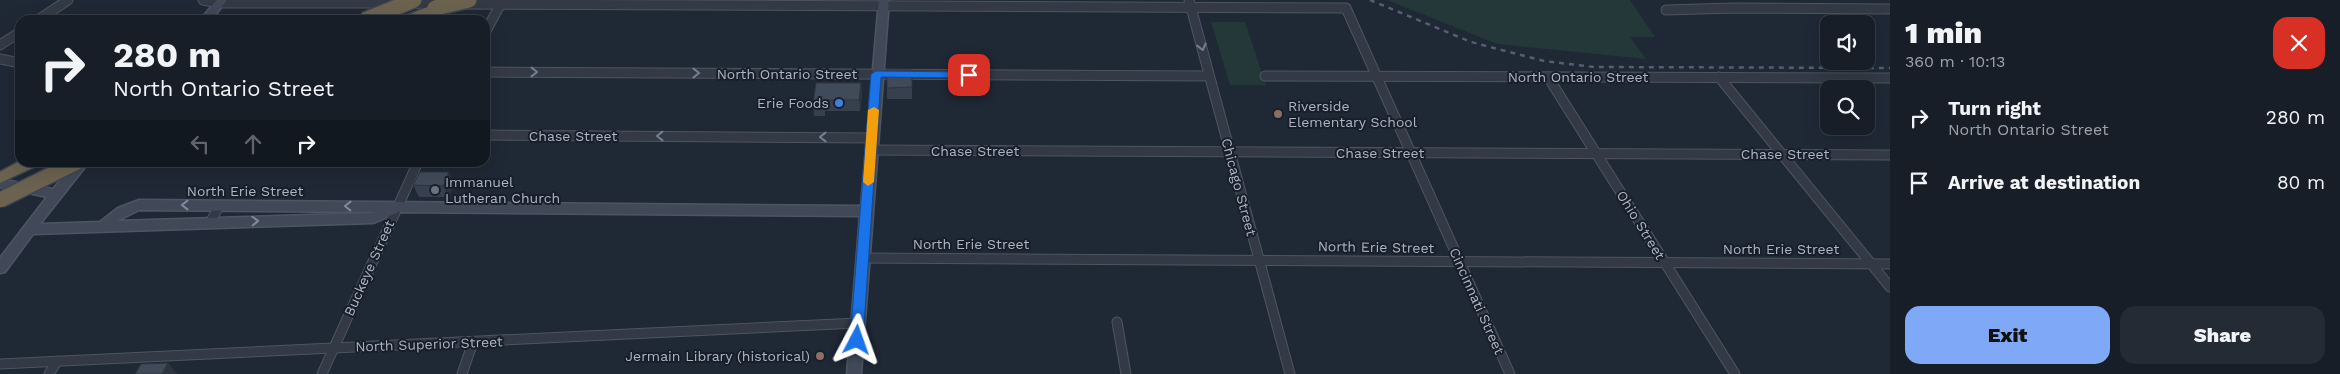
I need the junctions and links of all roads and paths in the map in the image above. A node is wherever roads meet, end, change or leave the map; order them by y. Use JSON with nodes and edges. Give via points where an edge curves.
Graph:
{"nodes":[{"id":1,"x":68,"y":0,"type":"edge"},
{"id":2,"x":203,"y":0,"type":"edge"},
{"id":3,"x":403,"y":0,"type":"edge"},
{"id":4,"x":414,"y":0,"type":"edge"},
{"id":5,"x":454,"y":0,"type":"edge"},
{"id":6,"x":469,"y":0,"type":"edge"},
{"id":7,"x":220,"y":2,"type":"edge"},
{"id":8,"x":623,"y":2,"type":"edge"},
{"id":9,"x":883,"y":3,"type":"edge"},
{"id":10,"x":1035,"y":3,"type":"edge"},
{"id":11,"x":1190,"y":4,"type":"edge"},
{"id":12,"x":500,"y":5,"type":"junction"},
{"id":13,"x":434,"y":8,"type":"junction"},
{"id":14,"x":1890,"y":9,"type":"edge"},
{"id":15,"x":1666,"y":10,"type":"dead end"},
{"id":16,"x":46,"y":15,"type":"edge"},
{"id":17,"x":209,"y":15,"type":"edge"},
{"id":18,"x":368,"y":15,"type":"edge"},
{"id":19,"x":378,"y":15,"type":"edge"},
{"id":20,"x":418,"y":15,"type":"edge"},
{"id":21,"x":490,"y":24,"type":"edge"},
{"id":22,"x":15,"y":35,"type":"edge"},
{"id":23,"x":0,"y":45,"type":"edge"},
{"id":24,"x":0,"y":59,"type":"edge"},
{"id":25,"x":15,"y":62,"type":"edge"},
{"id":26,"x":490,"y":72,"type":"edge"},
{"id":27,"x":876,"y":74,"type":"junction"},
{"id":28,"x":1209,"y":76,"type":"junction"},
{"id":29,"x":1266,"y":76,"type":"dead end"},
{"id":30,"x":1376,"y":76,"type":"junction"},
{"id":31,"x":1548,"y":77,"type":"junction"},
{"id":32,"x":1719,"y":77,"type":"junction"},
{"id":33,"x":1889,"y":79,"type":"edge"},
{"id":34,"x":490,"y":135,"type":"edge"},
{"id":35,"x":872,"y":138,"type":"junction"},
{"id":36,"x":870,"y":150,"type":"junction"},
{"id":37,"x":1230,"y":152,"type":"junction"},
{"id":38,"x":1410,"y":153,"type":"junction"},
{"id":39,"x":1596,"y":154,"type":"junction"},
{"id":40,"x":1781,"y":154,"type":"junction"},
{"id":41,"x":1890,"y":155,"type":"edge"},
{"id":42,"x":22,"y":167,"type":"edge"},
{"id":43,"x":67,"y":167,"type":"edge"},
{"id":44,"x":79,"y":167,"type":"edge"},
{"id":45,"x":416,"y":167,"type":"edge"},
{"id":46,"x":0,"y":178,"type":"edge"},
{"id":47,"x":0,"y":183,"type":"edge"},
{"id":48,"x":56,"y":194,"type":"junction"},
{"id":49,"x":0,"y":200,"type":"edge"},
{"id":50,"x":219,"y":206,"type":"junction"},
{"id":51,"x":396,"y":208,"type":"junction"},
{"id":52,"x":866,"y":211,"type":"junction"},
{"id":53,"x":210,"y":223,"type":"junction"},
{"id":54,"x":102,"y":228,"type":"junction"},
{"id":55,"x":29,"y":229,"type":"junction"},
{"id":56,"x":862,"y":258,"type":"junction"},
{"id":57,"x":1258,"y":261,"type":"junction"},
{"id":58,"x":2,"y":262,"type":"edge"},
{"id":59,"x":1460,"y":263,"type":"junction"},
{"id":60,"x":1666,"y":263,"type":"junction"},
{"id":61,"x":1871,"y":264,"type":"junction"},
{"id":62,"x":1890,"y":264,"type":"edge"},
{"id":63,"x":1890,"y":287,"type":"edge"},
{"id":64,"x":1117,"y":322,"type":"dead end"},
{"id":65,"x":858,"y":323,"type":"junction"},
{"id":66,"x":473,"y":342,"type":"junction"},
{"id":67,"x":333,"y":347,"type":"junction"},
{"id":68,"x":57,"y":361,"type":"junction"},
{"id":69,"x":0,"y":364,"type":"edge"},
{"id":70,"x":49,"y":374,"type":"edge"},
{"id":71,"x":322,"y":374,"type":"edge"},
{"id":72,"x":462,"y":374,"type":"edge"},
{"id":73,"x":854,"y":374,"type":"edge"},
{"id":74,"x":1126,"y":374,"type":"edge"},
{"id":75,"x":1290,"y":374,"type":"edge"},
{"id":76,"x":1510,"y":374,"type":"edge"},
{"id":77,"x":1735,"y":374,"type":"edge"}],
"edges":[{"from":1,"to":16,"type":"street"},
{"from":2,"to":7,"type":"street"},
{"from":3,"to":18,"type":"highway","bridge":true},
{"from":4,"to":19,"type":"highway","bridge":true},
{"from":5,"to":13,"type":"highway","bridge":true},
{"from":6,"to":13,"type":"highway","bridge":true},
{"from":7,"to":12,"type":"street"},
{"from":7,"to":17,"type":"street"},
{"from":8,"to":9,"type":"street"},
{"from":8,"to":12,"type":"street"},
{"from":9,"to":10,"type":"street"},
{"from":9,"to":27,"type":"street"},
{"from":10,"to":11,"type":"street"},
{"from":11,"to":28,"type":"street","name":"Chicago Street","one_way":true},
{"from":11,"to":30,"type":"street","name":"Cincinnati Street","via":[[1346,8]]},
{"from":12,"to":21,"type":"street"},
{"from":13,"to":20,"type":"highway"},
{"from":14,"to":15,"type":"street"},
{"from":22,"to":23,"type":"street"},
{"from":24,"to":25,"type":"street"},
{"from":26,"to":27,"type":"street","name":"North Ontario Street","one_way":true},
{"from":27,"to":28,"type":"street","name":"North Ontario Street"},
{"from":27,"to":35,"type":"street"},
{"from":28,"to":37,"type":"street","name":"Chicago Street"},
{"from":29,"to":30,"type":"street","name":"North Ontario Street"},
{"from":30,"to":31,"type":"street","name":"North Ontario Street"},
{"from":30,"to":38,"type":"street","name":"Cincinnati Street"},
{"from":31,"to":32,"type":"street","name":"North Ontario Street"},
{"from":31,"to":39,"type":"street","name":"Ohio Street"},
{"from":32,"to":33,"type":"street","name":"North Ontario Street"},
{"from":32,"to":40,"type":"street"},
{"from":35,"to":34,"type":"street","name":"Chase Street","one_way":true},
{"from":35,"to":36,"type":"street"},
{"from":36,"to":37,"type":"street","name":"Chase Street"},
{"from":36,"to":52,"type":"street"},
{"from":37,"to":38,"type":"street","name":"Chase Street"},
{"from":37,"to":57,"type":"street","name":"Chicago Street"},
{"from":38,"to":39,"type":"street","name":"Chase Street"},
{"from":38,"to":59,"type":"street","name":"Cincinnati Street"},
{"from":39,"to":40,"type":"street","name":"Chase Street"},
{"from":39,"to":60,"type":"street","name":"Ohio Street"},
{"from":40,"to":41,"type":"street","name":"Chase Street"},
{"from":40,"to":61,"type":"street"},
{"from":42,"to":46,"type":"highway"},
{"from":43,"to":49,"type":"highway","bridge":true},
{"from":44,"to":48,"type":"street"},
{"from":45,"to":51,"type":"street","name":"Buckeye Street"},
{"from":47,"to":48,"type":"street"},
{"from":48,"to":55,"type":"street"},
{"from":51,"to":50,"type":"street","name":"North Erie Street","one_way":true},
{"from":50,"to":53,"type":"street"},
{"from":50,"to":54,"type":"street","name":"North Erie Street","one_way":true,"via":[[139,205],[115,214]]},
{"from":51,"to":52,"type":"street","name":"North Erie Street"},
{"from":53,"to":51,"type":"street","name":"North Erie Street","one_way":true,"via":[[373,218]]},
{"from":51,"to":67,"type":"street","name":"Buckeye Street"},
{"from":52,"to":56,"type":"street"},
{"from":53,"to":54,"type":"street","name":"North Erie Street"},
{"from":54,"to":55,"type":"street","name":"North Erie Street"},
{"from":55,"to":58,"type":"street"},
{"from":56,"to":57,"type":"street","name":"North Erie Street"},
{"from":56,"to":65,"type":"street"},
{"from":57,"to":59,"type":"street","name":"North Erie Street"},
{"from":57,"to":75,"type":"street","name":"Chicago Street"},
{"from":59,"to":60,"type":"street","name":"North Erie Street"},
{"from":59,"to":76,"type":"street","name":"Cincinnati Street"},
{"from":60,"to":61,"type":"street","name":"North Erie Street"},
{"from":60,"to":77,"type":"street","name":"Ohio Street"},
{"from":61,"to":62,"type":"street","name":"North Erie Street"},
{"from":61,"to":63,"type":"street"},
{"from":64,"to":74,"type":"street"},
{"from":65,"to":66,"type":"street","name":"North Superior Street"},
{"from":65,"to":73,"type":"street"},
{"from":66,"to":67,"type":"street","name":"North Superior Street"},
{"from":66,"to":72,"type":"street"},
{"from":67,"to":68,"type":"street","name":"North Superior Street"},
{"from":67,"to":71,"type":"street","name":"Buckeye Street"},
{"from":68,"to":69,"type":"street","name":"North Superior Street"},
{"from":68,"to":70,"type":"street"}]}
